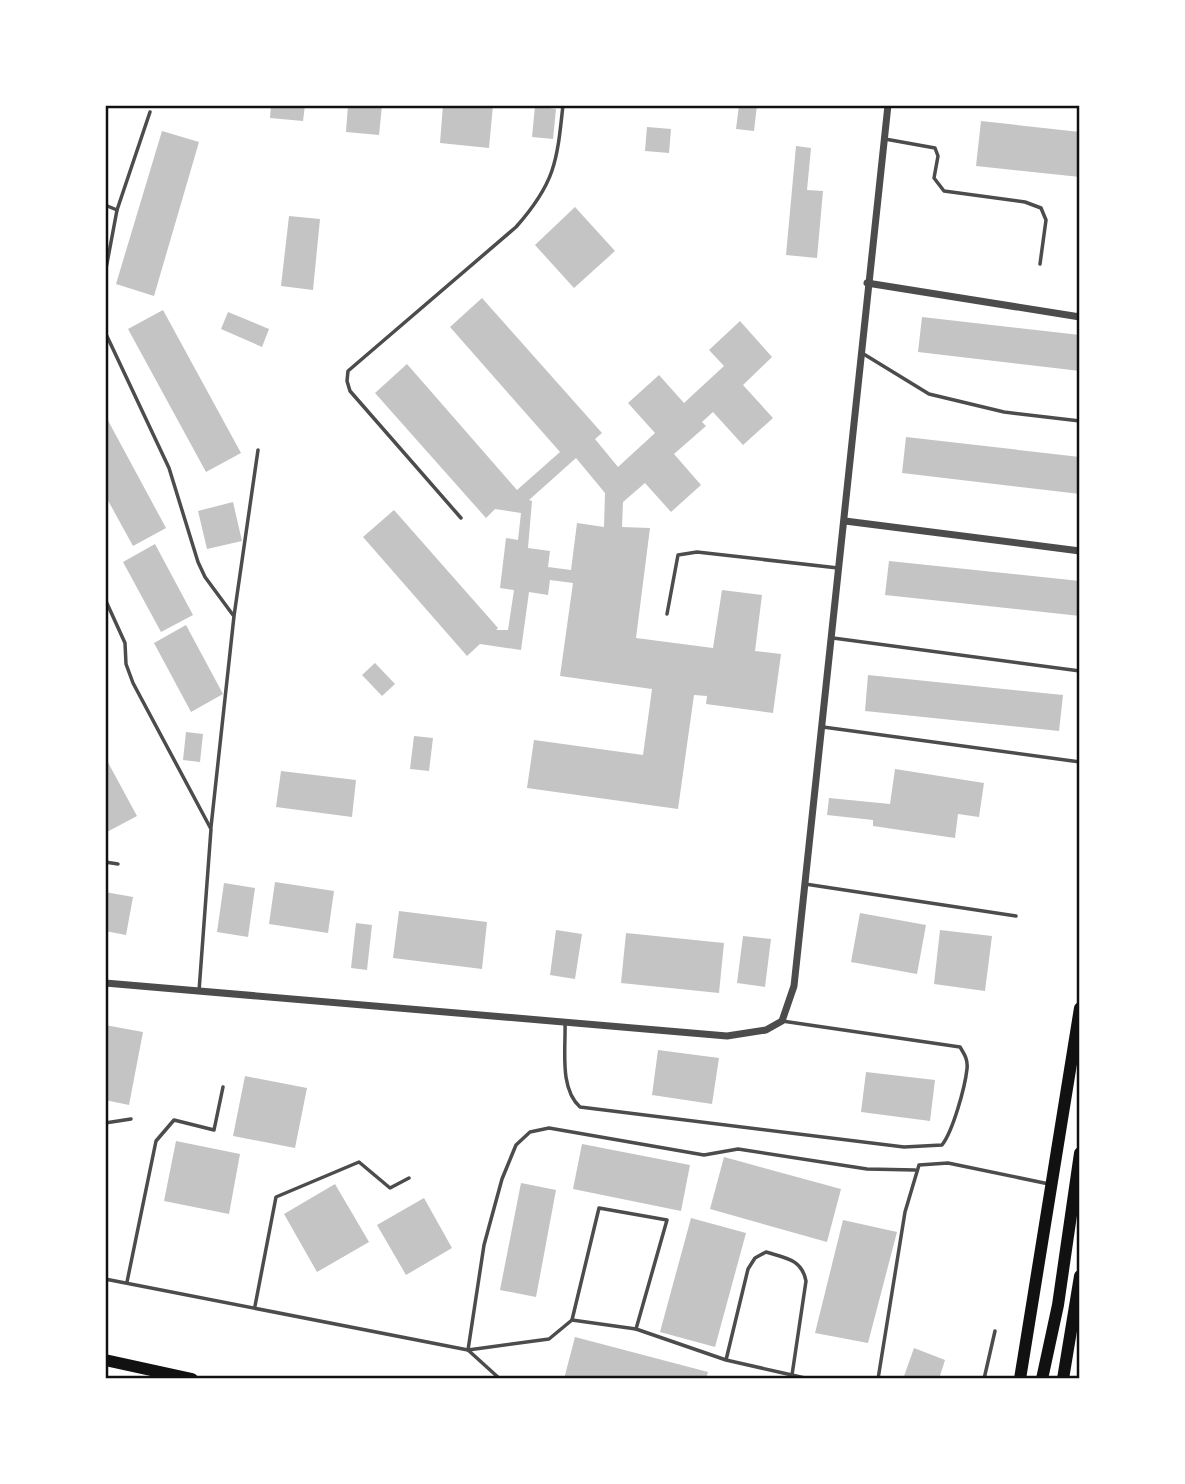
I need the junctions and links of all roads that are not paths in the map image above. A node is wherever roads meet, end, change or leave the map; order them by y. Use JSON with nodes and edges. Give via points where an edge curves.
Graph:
{"nodes":[{"id":1,"x":563,"y":105,"type":"edge"},
{"id":2,"x":888,"y":105,"type":"edge"},
{"id":3,"x":150,"y":112,"type":"dead end"},
{"id":4,"x":885,"y":139,"type":"junction"},
{"id":5,"x":105,"y":205,"type":"edge"},
{"id":6,"x":117,"y":210,"type":"junction"},
{"id":7,"x":1040,"y":264,"type":"dead end"},
{"id":8,"x":105,"y":274,"type":"edge"},
{"id":9,"x":867,"y":283,"type":"junction"},
{"id":10,"x":1080,"y":317,"type":"edge"},
{"id":11,"x":105,"y":331,"type":"edge"},
{"id":12,"x":861,"y":352,"type":"junction"},
{"id":13,"x":1080,"y":421,"type":"edge"},
{"id":14,"x":258,"y":450,"type":"dead end"},
{"id":15,"x":461,"y":518,"type":"dead end"},
{"id":16,"x":845,"y":521,"type":"junction"},
{"id":17,"x":1080,"y":551,"type":"edge"},
{"id":18,"x":840,"y":568,"type":"junction"},
{"id":19,"x":105,"y":599,"type":"edge"},
{"id":20,"x":667,"y":614,"type":"dead end"},
{"id":21,"x":234,"y":616,"type":"junction"},
{"id":22,"x":833,"y":638,"type":"junction"},
{"id":23,"x":1080,"y":671,"type":"edge"},
{"id":24,"x":823,"y":727,"type":"junction"},
{"id":25,"x":1080,"y":762,"type":"edge"},
{"id":26,"x":211,"y":829,"type":"junction"},
{"id":27,"x":105,"y":862,"type":"edge"},
{"id":28,"x":118,"y":864,"type":"dead end"},
{"id":29,"x":805,"y":884,"type":"junction"},
{"id":30,"x":1016,"y":916,"type":"dead end"},
{"id":31,"x":105,"y":983,"type":"edge"},
{"id":32,"x":199,"y":991,"type":"junction"},
{"id":33,"x":1080,"y":1008,"type":"edge"},
{"id":34,"x":782,"y":1021,"type":"junction"},
{"id":35,"x":565,"y":1022,"type":"junction"},
{"id":36,"x":223,"y":1087,"type":"dead end"},
{"id":37,"x":131,"y":1119,"type":"dead end"},
{"id":38,"x":105,"y":1123,"type":"edge"},
{"id":39,"x":1080,"y":1153,"type":"edge"},
{"id":40,"x":915,"y":1170,"type":"junction"},
{"id":41,"x":409,"y":1178,"type":"dead end"},
{"id":42,"x":1053,"y":1185,"type":"junction"},
{"id":43,"x":1080,"y":1276,"type":"edge"},
{"id":44,"x":105,"y":1279,"type":"edge"},
{"id":45,"x":127,"y":1282,"type":"junction"},
{"id":46,"x":255,"y":1307,"type":"junction"},
{"id":47,"x":572,"y":1320,"type":"junction"},
{"id":48,"x":635,"y":1329,"type":"junction"},
{"id":49,"x":995,"y":1331,"type":"dead end"},
{"id":50,"x":468,"y":1350,"type":"junction"},
{"id":51,"x":105,"y":1360,"type":"edge"},
{"id":52,"x":726,"y":1360,"type":"junction"},
{"id":53,"x":792,"y":1375,"type":"junction"},
{"id":54,"x":192,"y":1379,"type":"edge"},
{"id":55,"x":500,"y":1379,"type":"edge"},
{"id":56,"x":809,"y":1379,"type":"edge"},
{"id":57,"x":878,"y":1379,"type":"edge"},
{"id":58,"x":984,"y":1379,"type":"edge"},
{"id":59,"x":1020,"y":1379,"type":"edge"},
{"id":60,"x":1042,"y":1379,"type":"edge"},
{"id":61,"x":1063,"y":1379,"type":"edge"}],
"edges":[{"from":1,"to":15,"type":"lane","via":[[555,169],[540,201],[516,227],[348,371],[350,391]]},
{"from":2,"to":4,"type":"street"},
{"from":3,"to":6,"type":"lane"},
{"from":4,"to":7,"type":"lane","via":[[935,148],[934,178],[944,191],[1041,208],[1046,220]]},
{"from":4,"to":9,"type":"street"},
{"from":5,"to":6,"type":"lane"},
{"from":6,"to":8,"type":"lane"},
{"from":9,"to":10,"type":"street"},
{"from":9,"to":12,"type":"street"},
{"from":11,"to":21,"type":"lane","via":[[169,468],[198,562]]},
{"from":12,"to":13,"type":"lane","via":[[929,394],[1004,412]]},
{"from":12,"to":16,"type":"street"},
{"from":14,"to":21,"type":"lane"},
{"from":16,"to":17,"type":"street"},
{"from":16,"to":18,"type":"street"},
{"from":18,"to":20,"type":"lane","via":[[697,552],[678,555]]},
{"from":18,"to":22,"type":"street"},
{"from":19,"to":26,"type":"lane","via":[[125,643],[133,683]]},
{"from":21,"to":26,"type":"lane"},
{"from":22,"to":23,"type":"lane"},
{"from":22,"to":24,"type":"street"},
{"from":24,"to":25,"type":"lane"},
{"from":24,"to":29,"type":"street"},
{"from":26,"to":32,"type":"lane"},
{"from":27,"to":28,"type":"lane"},
{"from":29,"to":30,"type":"lane"},
{"from":29,"to":34,"type":"street","via":[[794,986]]},
{"from":31,"to":32,"type":"street"},
{"from":32,"to":35,"type":"street"},
{"from":33,"to":42,"type":"main road"},
{"from":34,"to":35,"type":"street","via":[[766,1030],[727,1036]]},
{"from":34,"to":35,"type":"lane","via":[[960,1047],[967,1070],[950,1135],[942,1145],[904,1147],[580,1107],[569,1097],[567,1086]]},
{"from":36,"to":45,"type":"lane","via":[[214,1130],[174,1120],[156,1141]]},
{"from":37,"to":38,"type":"lane"},
{"from":39,"to":60,"type":"main road","via":[[1058,1305]]},
{"from":40,"to":42,"type":"lane","via":[[926,1163],[948,1163]]},
{"from":40,"to":50,"type":"lane","via":[[867,1169],[738,1149],[704,1155],[549,1128],[530,1132],[516,1145],[502,1179],[484,1244]]},
{"from":40,"to":57,"type":"lane"},
{"from":41,"to":46,"type":"lane","via":[[390,1188],[359,1162],[276,1197]]},
{"from":42,"to":59,"type":"main road"},
{"from":43,"to":61,"type":"main road"},
{"from":44,"to":45,"type":"lane"},
{"from":45,"to":46,"type":"lane"},
{"from":46,"to":50,"type":"lane"},
{"from":47,"to":48,"type":"lane"},
{"from":47,"to":48,"type":"lane","via":[[599,1208],[667,1220]]},
{"from":47,"to":50,"type":"lane","via":[[549,1339]]},
{"from":48,"to":52,"type":"lane"},
{"from":49,"to":58,"type":"lane"},
{"from":50,"to":55,"type":"lane"},
{"from":51,"to":54,"type":"main road"},
{"from":52,"to":53,"type":"lane"},
{"from":52,"to":53,"type":"lane","via":[[748,1269],[766,1252],[804,1269]]},
{"from":53,"to":56,"type":"lane"}]}
